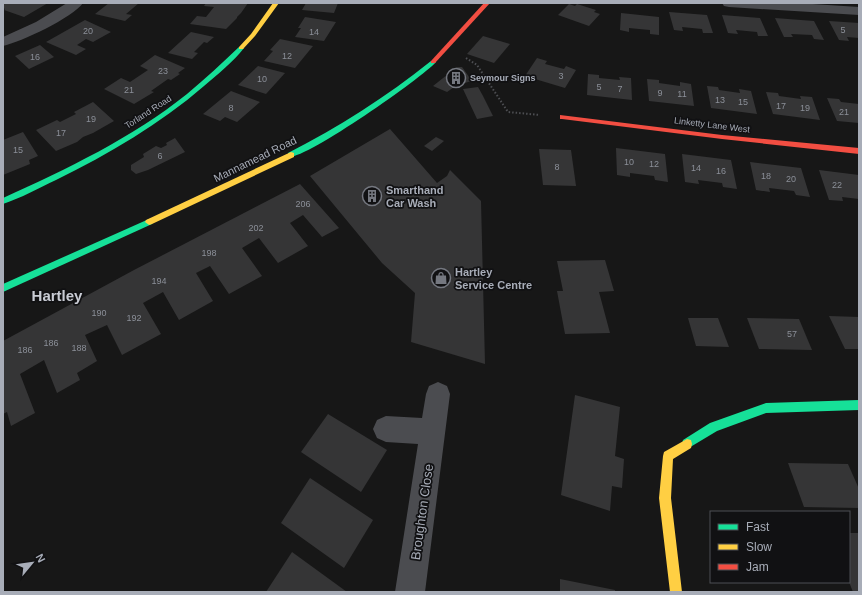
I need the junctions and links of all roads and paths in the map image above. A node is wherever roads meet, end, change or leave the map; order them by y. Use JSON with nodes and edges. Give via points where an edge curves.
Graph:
{"nodes":[{"id":1,"x":76,"y":3,"type":"edge"},
{"id":2,"x":276,"y":3,"type":"edge"},
{"id":3,"x":487,"y":3,"type":"edge"},
{"id":4,"x":729,"y":3,"type":"edge"},
{"id":5,"x":859,"y":10,"type":"edge"},
{"id":6,"x":3,"y":42,"type":"edge"},
{"id":7,"x":448,"y":46,"type":"junction"},
{"id":8,"x":562,"y":117,"type":"joint"},
{"id":9,"x":859,"y":151,"type":"edge"},
{"id":10,"x":3,"y":202,"type":"edge"},
{"id":11,"x":3,"y":288,"type":"edge"},
{"id":12,"x":438,"y":394,"type":"dead end"},
{"id":13,"x":859,"y":405,"type":"edge"},
{"id":14,"x":386,"y":429,"type":"dead end"},
{"id":15,"x":433,"y":432,"type":"junction"},
{"id":16,"x":410,"y":592,"type":"edge"},
{"id":17,"x":676,"y":592,"type":"edge"}],
"edges":[{"from":1,"to":6,"type":"street","via":[[35,28]]},
{"from":2,"to":10,"type":"street","name":"Torland Road","via":[[265,22],[243,48],[195,92],[156,120],[86,162]]},
{"from":3,"to":7,"type":"street","name":"Mannamead Road"},
{"from":4,"to":5,"type":"street"},
{"from":7,"to":8,"type":"path","via":[[477,65],[508,112]]},
{"from":7,"to":11,"type":"street","name":"Mannamead Road","via":[[402,88],[324,139]]},
{"from":8,"to":9,"type":"street","name":"Linketty Lane West"},
{"from":12,"to":15,"type":"street","name":"Broughton Close"},
{"from":13,"to":17,"type":"street","via":[[766,408],[714,427],[668,456],[665,498]]},
{"from":14,"to":15,"type":"street"},
{"from":15,"to":16,"type":"street","name":"Broughton Close"}]}
